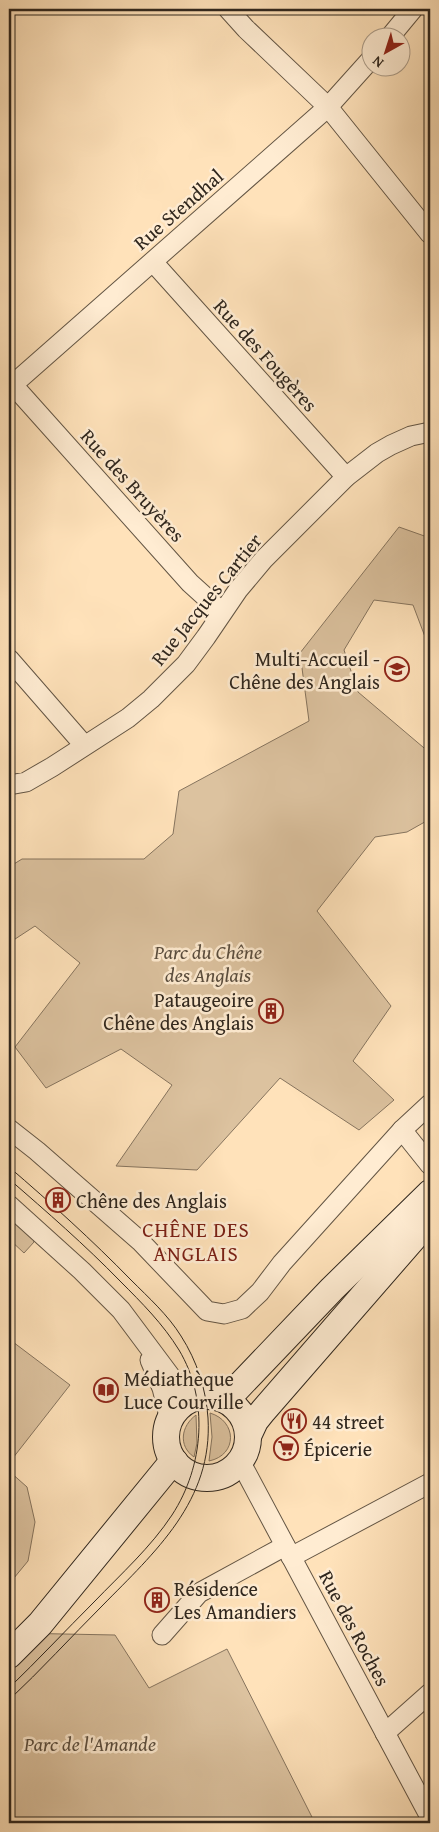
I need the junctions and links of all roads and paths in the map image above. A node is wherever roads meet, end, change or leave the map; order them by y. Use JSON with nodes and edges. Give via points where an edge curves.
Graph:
{"nodes":[{"id":1,"x":228,"y":9,"type":"edge"},
{"id":2,"x":413,"y":9,"type":"edge"},
{"id":3,"x":397,"y":28,"type":"edge"},
{"id":4,"x":362,"y":69,"type":"edge"},
{"id":5,"x":328,"y":107,"type":"junction"},
{"id":6,"x":430,"y":234,"type":"edge"},
{"id":7,"x":153,"y":262,"type":"junction"},
{"id":8,"x":11,"y":386,"type":"edge"},
{"id":9,"x":430,"y":432,"type":"edge"},
{"id":10,"x":346,"y":477,"type":"junction"},
{"id":11,"x":222,"y":612,"type":"junction"},
{"id":12,"x":9,"y":659,"type":"edge"},
{"id":13,"x":84,"y":745,"type":"junction"},
{"id":14,"x":9,"y":785,"type":"edge"},
{"id":15,"x":430,"y":1104,"type":"edge"},
{"id":16,"x":9,"y":1128,"type":"edge"},
{"id":17,"x":402,"y":1130,"type":"junction"},
{"id":18,"x":430,"y":1165,"type":"edge"},
{"id":19,"x":430,"y":1189,"type":"edge"},
{"id":20,"x":9,"y":1205,"type":"edge"},
{"id":21,"x":430,"y":1219,"type":"edge"},
{"id":22,"x":142,"y":1338,"type":"junction"},
{"id":23,"x":191,"y":1399,"type":"junction"},
{"id":24,"x":226,"y":1400,"type":"junction"},
{"id":25,"x":170,"y":1420,"type":"junction"},
{"id":26,"x":248,"y":1436,"type":"junction"},
{"id":27,"x":240,"y":1461,"type":"junction"},
{"id":28,"x":175,"y":1462,"type":"junction"},
{"id":29,"x":430,"y":1483,"type":"edge"},
{"id":30,"x":288,"y":1551,"type":"junction"},
{"id":31,"x":162,"y":1635,"type":"dead end"},
{"id":32,"x":9,"y":1654,"type":"edge"},
{"id":33,"x":430,"y":1692,"type":"edge"},
{"id":34,"x":385,"y":1733,"type":"junction"},
{"id":35,"x":430,"y":1817,"type":"edge"}],
"edges":[{"from":1,"to":5,"type":"street"},
{"from":2,"to":3,"type":"street"},
{"from":4,"to":5,"type":"street","name":"Rue Stendhal"},
{"from":5,"to":6,"type":"street"},
{"from":5,"to":7,"type":"street","name":"Rue Stendhal"},
{"from":7,"to":8,"type":"street","name":"Rue Stendhal"},
{"from":7,"to":10,"type":"street","name":"Rue des Fougères"},
{"from":8,"to":11,"type":"street","name":"Rue des Bruyères","via":[[190,583]]},
{"from":9,"to":10,"type":"street","name":"Rue Jacques Cartier","via":[[391,445]]},
{"from":10,"to":11,"type":"street","name":"Rue Jacques Cartier","via":[[264,559]]},
{"from":11,"to":13,"type":"street","name":"Rue Jacques Cartier","via":[[186,664],[150,699],[128,718]]},
{"from":12,"to":13,"type":"street"},
{"from":13,"to":14,"type":"street","name":"Rue Jacques Cartier","via":[[26,782]]},
{"from":15,"to":17,"type":"street"},
{"from":16,"to":17,"type":"street","via":[[140,1241],[207,1310],[224,1314],[242,1309],[260,1292],[282,1263]]},
{"from":17,"to":18,"type":"street"},
{"from":19,"to":24,"type":"street"},
{"from":20,"to":22,"type":"street","via":[[76,1265],[121,1310]]},
{"from":21,"to":26,"type":"street","via":[[263,1411]]},
{"from":22,"to":23,"type":"street"},
{"from":22,"to":25,"type":"street","via":[[162,1388]]},
{"from":23,"to":24,"type":"street","via":[[211,1396]]},
{"from":23,"to":25,"type":"street","via":[[175,1411]]},
{"from":24,"to":26,"type":"street","via":[[240,1413]]},
{"from":25,"to":28,"type":"street","via":[[166,1442]]},
{"from":26,"to":27,"type":"street"},
{"from":27,"to":28,"type":"street","via":[[222,1474],[206,1478],[185,1471]]},
{"from":27,"to":30,"type":"street","name":"Rue des Roches"},
{"from":28,"to":32,"type":"street","via":[[40,1624]]},
{"from":29,"to":30,"type":"street"},
{"from":30,"to":31,"type":"street","via":[[199,1592]]},
{"from":30,"to":34,"type":"street","name":"Rue des Roches"},
{"from":33,"to":34,"type":"street"},
{"from":34,"to":35,"type":"street","name":"Rue des Roches"}]}
